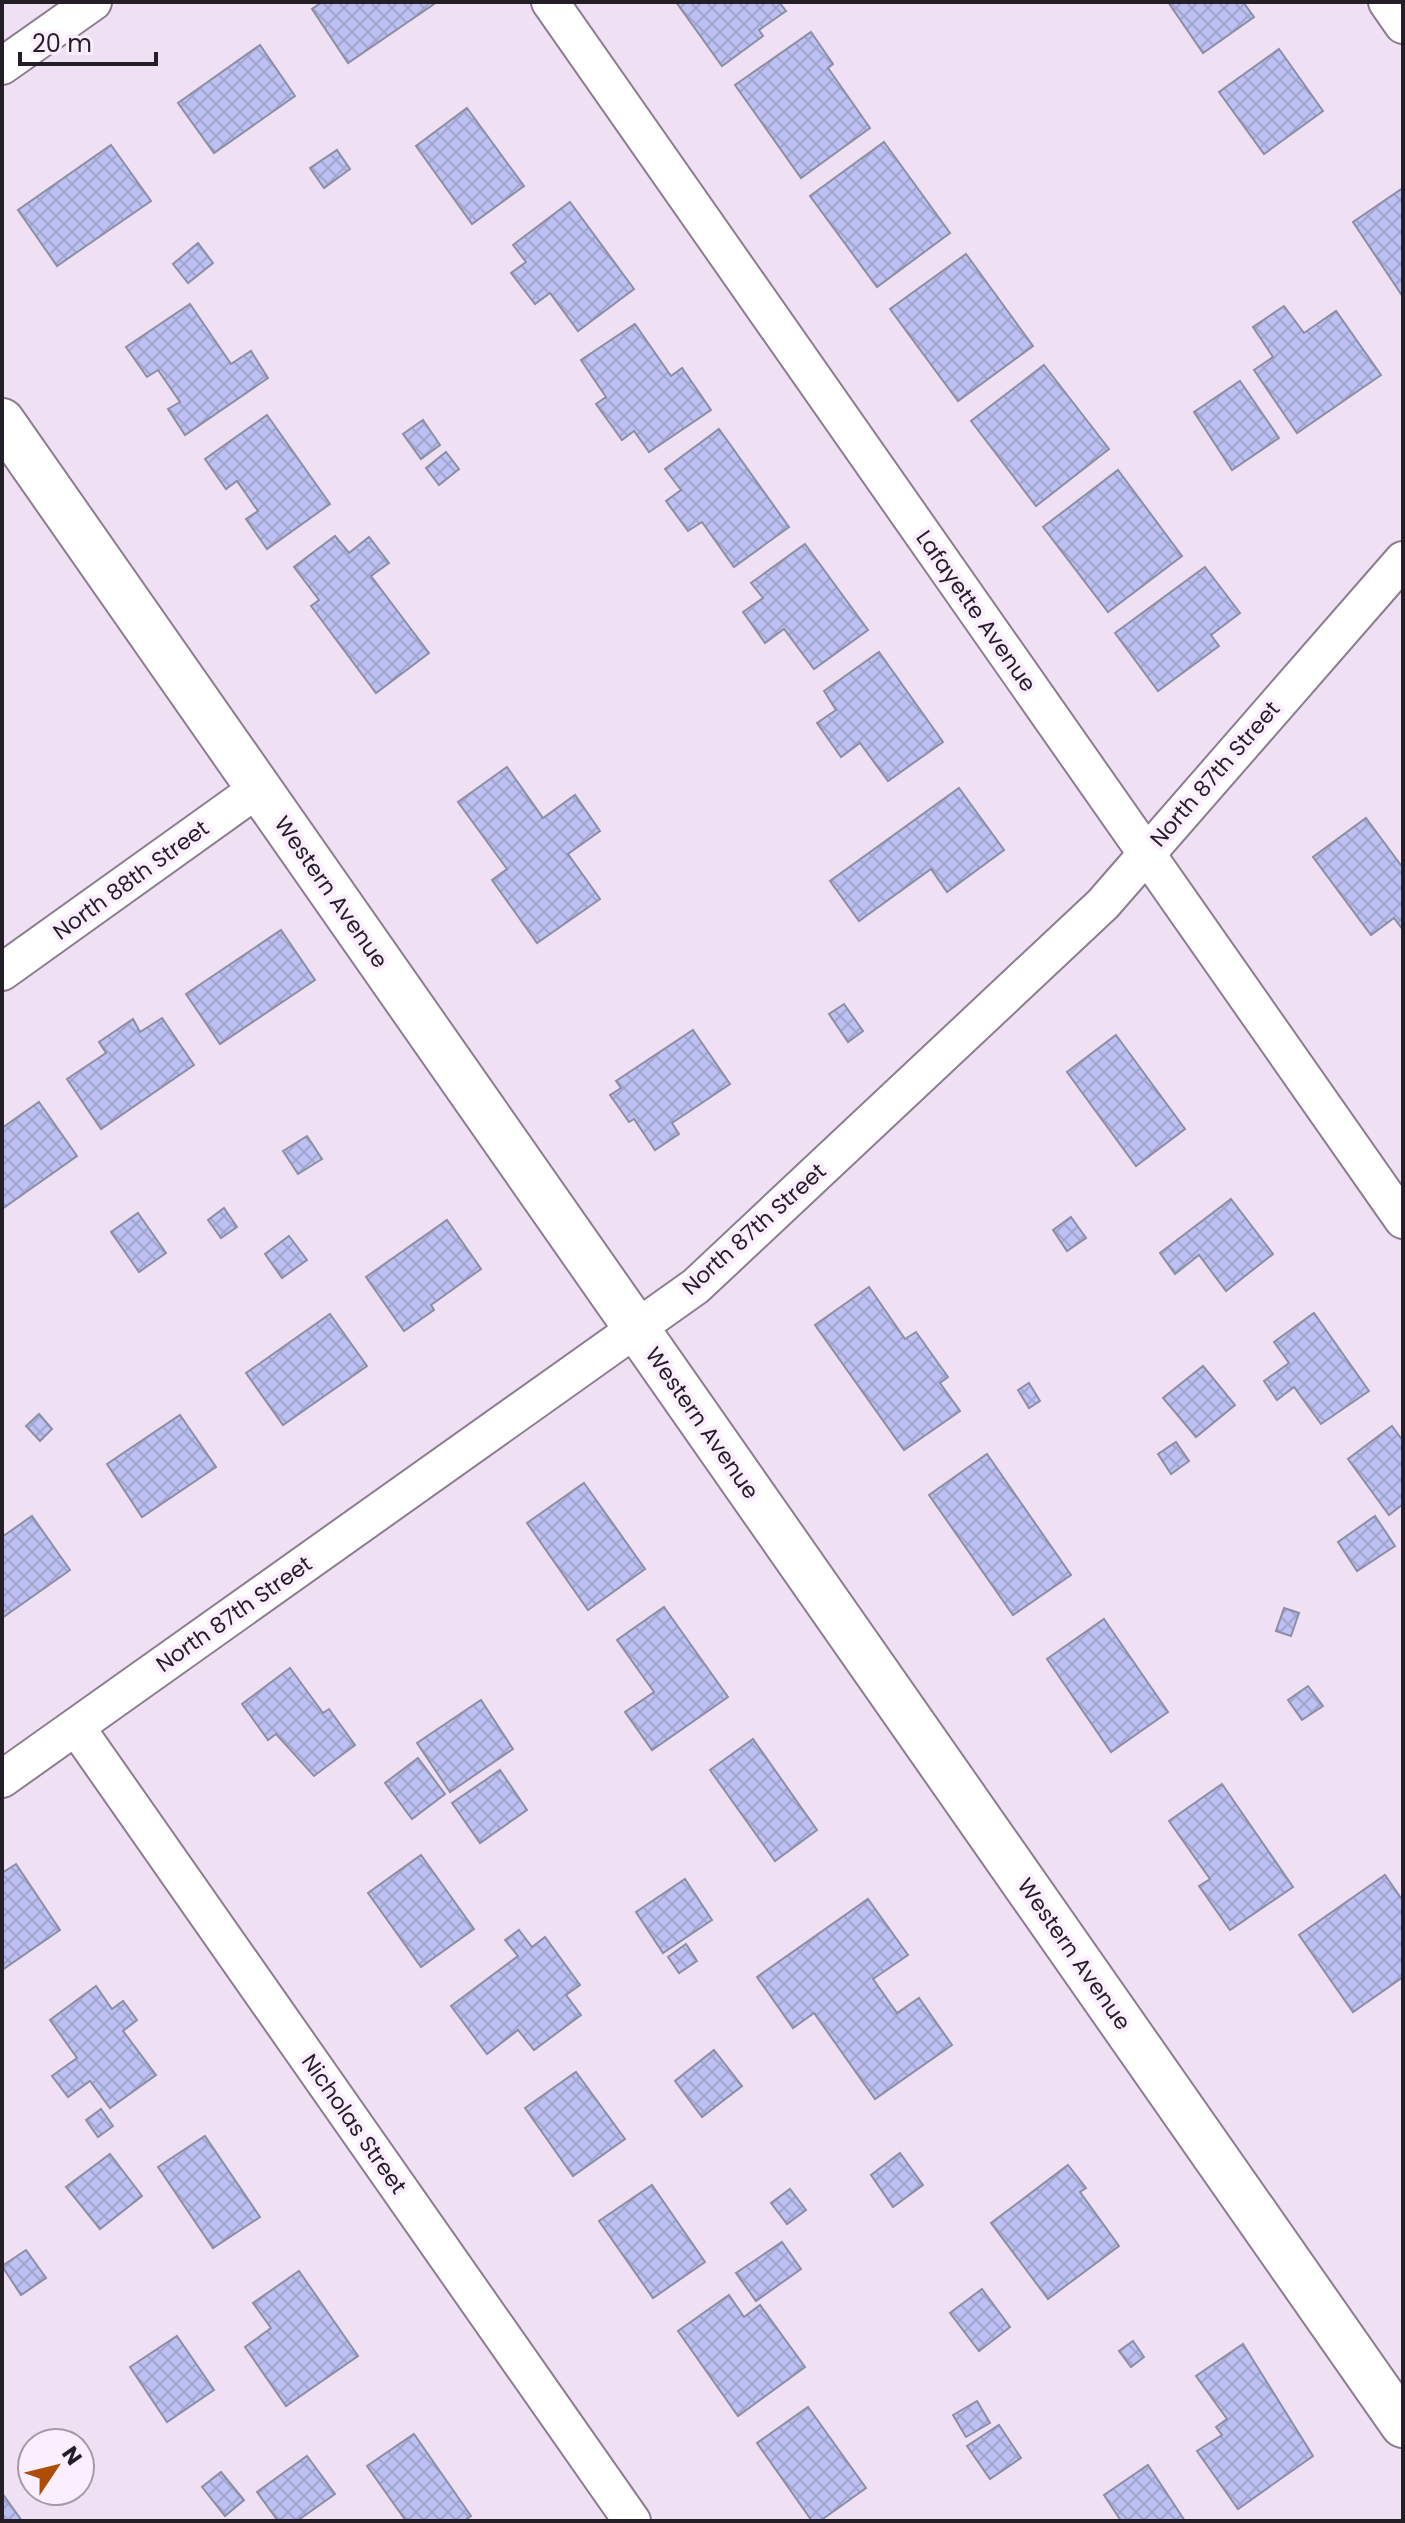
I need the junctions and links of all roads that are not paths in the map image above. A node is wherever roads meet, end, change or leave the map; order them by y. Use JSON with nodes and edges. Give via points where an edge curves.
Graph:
{"nodes":[{"id":1,"x":93,"y":2,"type":"edge"},
{"id":2,"x":550,"y":2,"type":"edge"},
{"id":3,"x":1387,"y":2,"type":"edge"},
{"id":4,"x":1403,"y":25,"type":"edge"},
{"id":5,"x":2,"y":66,"type":"edge"},
{"id":6,"x":2,"y":421,"type":"edge"},
{"id":7,"x":1403,"y":560,"type":"edge"},
{"id":8,"x":259,"y":788,"type":"junction"},
{"id":9,"x":1146,"y":853,"type":"junction"},
{"id":10,"x":2,"y":972,"type":"edge"},
{"id":11,"x":1403,"y":1220,"type":"edge"},
{"id":12,"x":637,"y":1329,"type":"junction"},
{"id":13,"x":76,"y":1727,"type":"junction"},
{"id":14,"x":2,"y":1779,"type":"edge"},
{"id":15,"x":1403,"y":2425,"type":"edge"},
{"id":16,"x":632,"y":2521,"type":"edge"}],
"edges":[{"from":1,"to":5,"type":"street"},
{"from":2,"to":9,"type":"street","name":"Lafayette Avenue"},
{"from":3,"to":4,"type":"street"},
{"from":6,"to":8,"type":"street","name":"Western Avenue"},
{"from":7,"to":9,"type":"street","name":"North 87th Street"},
{"from":8,"to":10,"type":"street","name":"North 88th Street"},
{"from":8,"to":12,"type":"street","name":"Western Avenue"},
{"from":9,"to":11,"type":"street","name":"Lafayette Avenue"},
{"from":9,"to":12,"type":"street","name":"North 87th Street","via":[[1103,904],[696,1286]]},
{"from":12,"to":13,"type":"street","name":"North 87th Street"},
{"from":12,"to":15,"type":"street","name":"Western Avenue"},
{"from":13,"to":14,"type":"street","name":"North 87th Street"},
{"from":13,"to":16,"type":"street","name":"Nicholas Street"}]}
